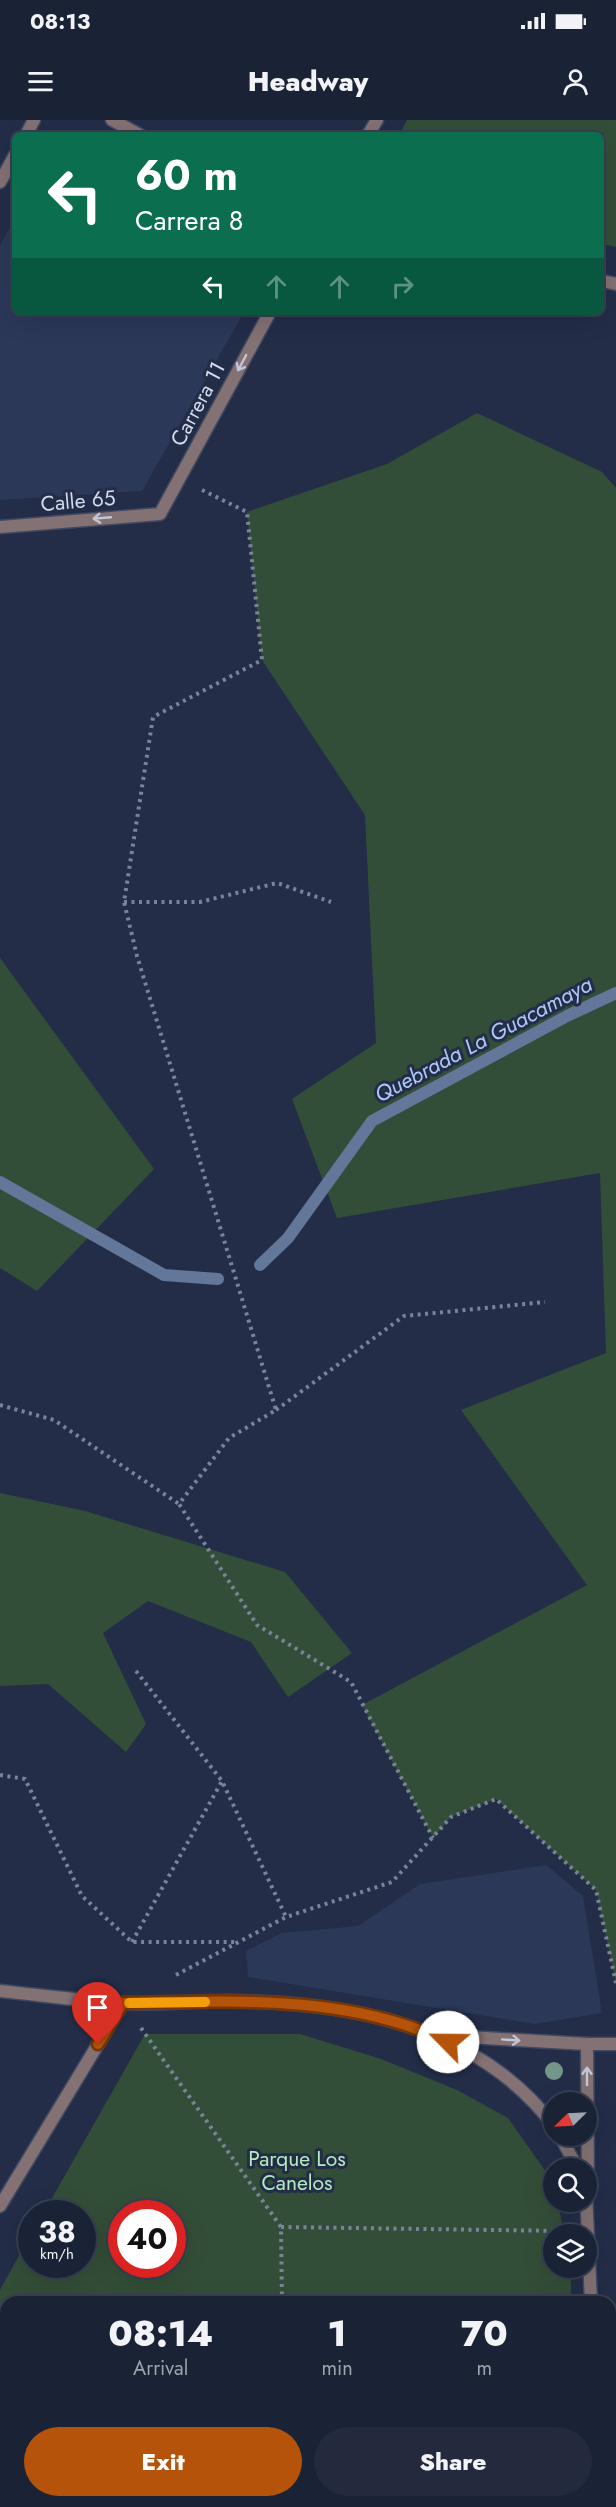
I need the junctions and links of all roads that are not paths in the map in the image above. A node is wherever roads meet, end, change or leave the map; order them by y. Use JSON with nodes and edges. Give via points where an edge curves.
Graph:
{"nodes":[{"id":1,"x":112,"y":120,"type":"edge"},
{"id":2,"x":134,"y":132,"type":"edge"},
{"id":3,"x":12,"y":160,"type":"edge"},
{"id":4,"x":0,"y":182,"type":"edge"},
{"id":5,"x":268,"y":315,"type":"edge"},
{"id":6,"x":160,"y":514,"type":"joint"},
{"id":7,"x":0,"y":527,"type":"edge"},
{"id":8,"x":0,"y":1991,"type":"edge"},
{"id":9,"x":123,"y":2003,"type":"junction"},
{"id":10,"x":432,"y":2035,"type":"junction"},
{"id":11,"x":587,"y":2044,"type":"junction"},
{"id":12,"x":616,"y":2044,"type":"edge"},
{"id":13,"x":543,"y":2113,"type":"edge"},
{"id":14,"x":587,"y":2158,"type":"edge"},
{"id":15,"x":0,"y":2206,"type":"edge"},
{"id":16,"x":588,"y":2212,"type":"edge"},
{"id":17,"x":591,"y":2296,"type":"edge"}],
"edges":[{"from":1,"to":2,"type":"street"},
{"from":3,"to":4,"type":"street"},
{"from":5,"to":6,"type":"street","name":"Carrera 11","one_way":true},
{"from":6,"to":7,"type":"street","name":"Calle 65","one_way":true},
{"from":8,"to":9,"type":"street"},
{"from":9,"to":10,"type":"street","via":[[227,2001],[325,2008],[375,2016]]},
{"from":9,"to":15,"type":"street"},
{"from":10,"to":11,"type":"street","one_way":true},
{"from":10,"to":13,"type":"street","via":[[505,2074]]},
{"from":11,"to":12,"type":"street"},
{"from":14,"to":11,"type":"street","one_way":true},
{"from":16,"to":17,"type":"street"}]}
